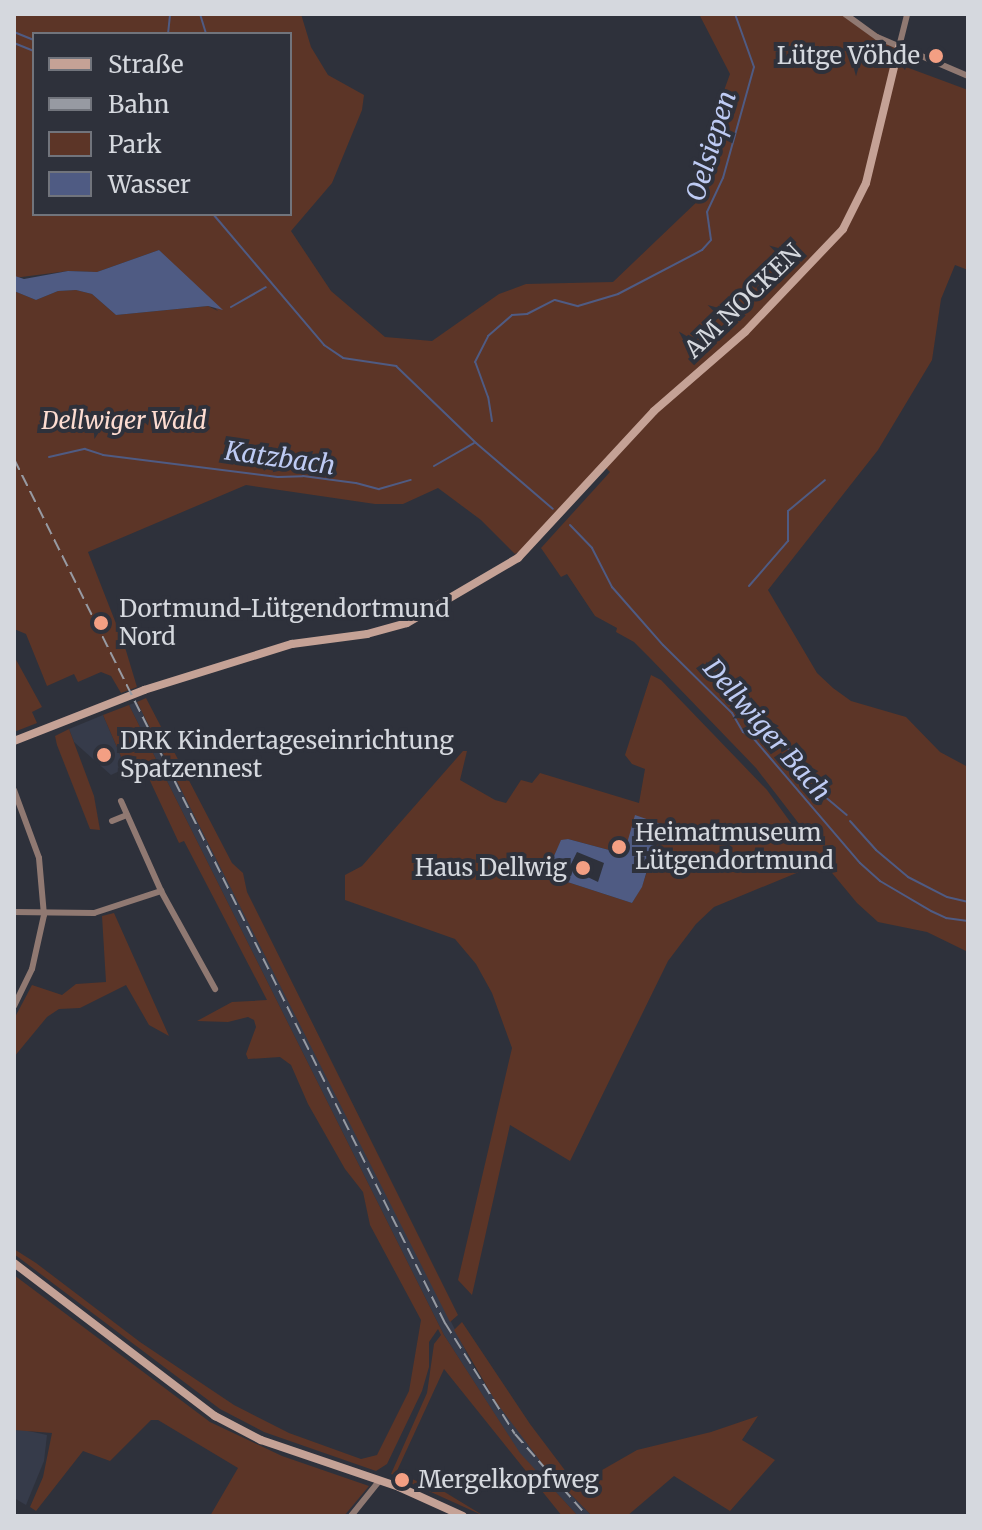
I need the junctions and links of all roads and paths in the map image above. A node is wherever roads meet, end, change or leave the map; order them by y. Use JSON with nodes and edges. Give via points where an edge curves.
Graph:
{"nodes":[{"id":1,"x":845,"y":14,"type":"edge"},
{"id":2,"x":907,"y":14,"type":"edge"},
{"id":3,"x":899,"y":47,"type":"junction"},
{"id":4,"x":968,"y":76,"type":"edge"},
{"id":5,"x":14,"y":741,"type":"edge"},
{"id":6,"x":14,"y":790,"type":"edge"},
{"id":7,"x":121,"y":801,"type":"dead end"},
{"id":8,"x":127,"y":815,"type":"junction"},
{"id":9,"x":112,"y":821,"type":"dead end"},
{"id":10,"x":161,"y":891,"type":"junction"},
{"id":11,"x":14,"y":912,"type":"edge"},
{"id":12,"x":44,"y":915,"type":"junction"},
{"id":13,"x":215,"y":989,"type":"dead end"},
{"id":14,"x":14,"y":1006,"type":"edge"},
{"id":15,"x":14,"y":1263,"type":"edge"},
{"id":16,"x":380,"y":1480,"type":"junction"},
{"id":17,"x":351,"y":1516,"type":"edge"},
{"id":18,"x":463,"y":1516,"type":"edge"}],
"edges":[{"from":1,"to":3,"type":"street"},
{"from":2,"to":3,"type":"street","name":"AM NOCKEN"},
{"from":3,"to":4,"type":"street"},
{"from":3,"to":5,"type":"street","name":"AM NOCKEN","via":[[866,183],[843,229],[745,332],[654,411],[514,561],[407,623],[292,644],[144,690]]},
{"from":6,"to":12,"type":"street","via":[[39,856]]},
{"from":7,"to":8,"type":"street"},
{"from":8,"to":9,"type":"street"},
{"from":8,"to":10,"type":"street"},
{"from":10,"to":12,"type":"street","via":[[112,909]]},
{"from":10,"to":13,"type":"street"},
{"from":11,"to":12,"type":"street"},
{"from":12,"to":14,"type":"street","via":[[32,969]]},
{"from":15,"to":16,"type":"street","via":[[215,1416],[261,1440]]},
{"from":16,"to":17,"type":"street"},
{"from":16,"to":18,"type":"street"}]}
